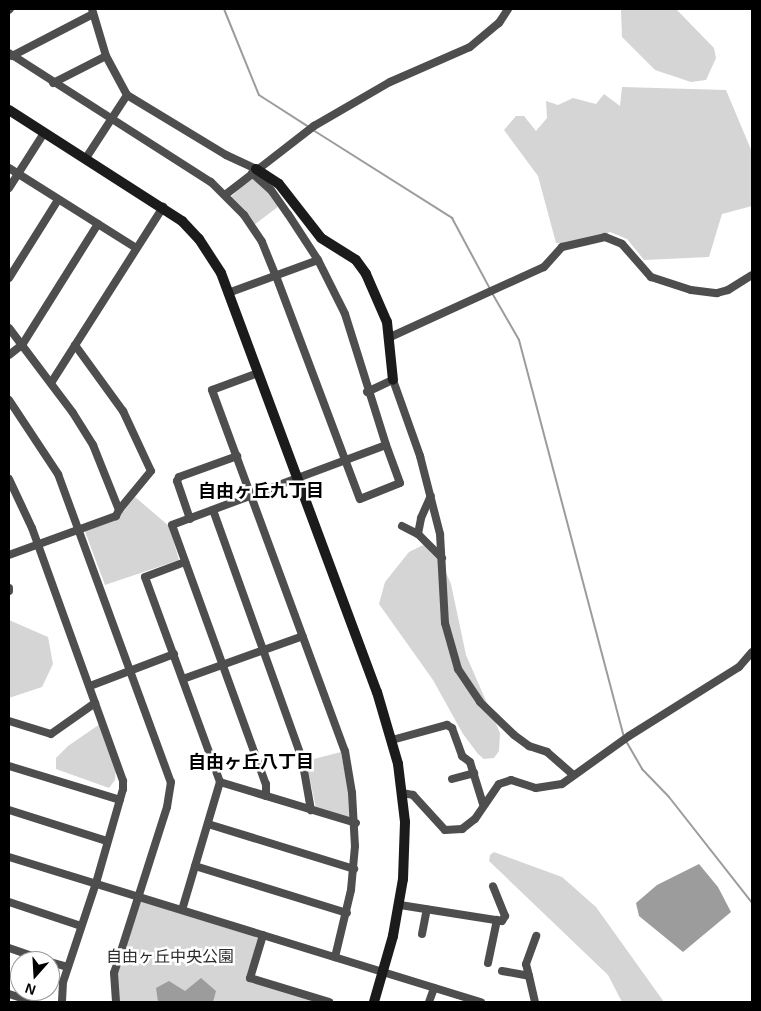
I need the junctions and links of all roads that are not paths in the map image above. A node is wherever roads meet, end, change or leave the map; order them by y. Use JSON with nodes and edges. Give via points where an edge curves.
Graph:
{"nodes":[{"id":1,"x":508,"y":9,"type":"edge"},
{"id":2,"x":93,"y":11,"type":"edge"},
{"id":3,"x":11,"y":55,"type":"edge"},
{"id":4,"x":106,"y":56,"type":"junction"},
{"id":5,"x":54,"y":83,"type":"junction"},
{"id":6,"x":127,"y":95,"type":"junction"},
{"id":7,"x":9,"y":110,"type":"edge"},
{"id":8,"x":111,"y":119,"type":"junction"},
{"id":9,"x":44,"y":133,"type":"junction"},
{"id":10,"x":86,"y":158,"type":"junction"},
{"id":11,"x":9,"y":168,"type":"edge"},
{"id":12,"x":254,"y":171,"type":"junction"},
{"id":13,"x":18,"y":174,"type":"junction"},
{"id":14,"x":9,"y":188,"type":"edge"},
{"id":15,"x":225,"y":195,"type":"junction"},
{"id":16,"x":58,"y":200,"type":"junction"},
{"id":17,"x":163,"y":207,"type":"junction"},
{"id":18,"x":98,"y":224,"type":"junction"},
{"id":19,"x":136,"y":248,"type":"junction"},
{"id":20,"x":318,"y":260,"type":"junction"},
{"id":21,"x":752,"y":275,"type":"edge"},
{"id":22,"x":276,"y":276,"type":"junction"},
{"id":23,"x":9,"y":278,"type":"edge"},
{"id":24,"x":228,"y":293,"type":"junction"},
{"id":25,"x":9,"y":328,"type":"edge"},
{"id":26,"x":388,"y":338,"type":"junction"},
{"id":27,"x":22,"y":345,"type":"junction"},
{"id":28,"x":75,"y":345,"type":"junction"},
{"id":29,"x":9,"y":355,"type":"edge"},
{"id":30,"x":258,"y":373,"type":"junction"},
{"id":31,"x":393,"y":380,"type":"junction"},
{"id":32,"x":51,"y":383,"type":"junction"},
{"id":33,"x":367,"y":392,"type":"junction"},
{"id":34,"x":9,"y":400,"type":"edge"},
{"id":35,"x":386,"y":445,"type":"junction"},
{"id":36,"x":238,"y":456,"type":"junction"},
{"id":37,"x":346,"y":460,"type":"junction"},
{"id":38,"x":9,"y":478,"type":"edge"},
{"id":39,"x":298,"y":479,"type":"junction"},
{"id":40,"x":253,"y":496,"type":"junction"},
{"id":41,"x":431,"y":496,"type":"junction"},
{"id":42,"x":120,"y":510,"type":"junction"},
{"id":43,"x":213,"y":510,"type":"junction"},
{"id":44,"x":190,"y":519,"type":"junction"},
{"id":45,"x":402,"y":526,"type":"dead end"},
{"id":46,"x":80,"y":528,"type":"junction"},
{"id":47,"x":418,"y":534,"type":"junction"},
{"id":48,"x":38,"y":544,"type":"junction"},
{"id":49,"x":9,"y":555,"type":"edge"},
{"id":50,"x":442,"y":558,"type":"junction"},
{"id":51,"x":185,"y":562,"type":"junction"},
{"id":52,"x":303,"y":636,"type":"junction"},
{"id":53,"x":263,"y":650,"type":"junction"},
{"id":54,"x":752,"y":652,"type":"edge"},
{"id":55,"x":174,"y":654,"type":"junction"},
{"id":56,"x":223,"y":665,"type":"junction"},
{"id":57,"x":131,"y":669,"type":"junction"},
{"id":58,"x":183,"y":679,"type":"junction"},
{"id":59,"x":90,"y":686,"type":"junction"},
{"id":60,"x":95,"y":703,"type":"junction"},
{"id":61,"x":9,"y":721,"type":"edge"},
{"id":62,"x":392,"y":740,"type":"junction"},
{"id":63,"x":9,"y":766,"type":"edge"},
{"id":64,"x":474,"y":773,"type":"junction"},
{"id":65,"x":572,"y":774,"type":"junction"},
{"id":66,"x":452,"y":780,"type":"dead end"},
{"id":67,"x":220,"y":782,"type":"junction"},
{"id":68,"x":402,"y":793,"type":"junction"},
{"id":69,"x":266,"y":796,"type":"junction"},
{"id":70,"x":120,"y":800,"type":"junction"},
{"id":71,"x":483,"y":804,"type":"junction"},
{"id":72,"x":9,"y":810,"type":"edge"},
{"id":73,"x":311,"y":810,"type":"junction"},
{"id":74,"x":208,"y":824,"type":"junction"},
{"id":75,"x":356,"y":824,"type":"junction"},
{"id":76,"x":107,"y":841,"type":"junction"},
{"id":77,"x":9,"y":856,"type":"edge"},
{"id":78,"x":195,"y":866,"type":"junction"},
{"id":79,"x":354,"y":869,"type":"junction"},
{"id":80,"x":96,"y":883,"type":"junction"},
{"id":81,"x":493,"y":886,"type":"dead end"},
{"id":82,"x":139,"y":896,"type":"junction"},
{"id":83,"x":9,"y":902,"type":"edge"},
{"id":84,"x":400,"y":905,"type":"junction"},
{"id":85,"x":427,"y":909,"type":"junction"},
{"id":86,"x":182,"y":910,"type":"junction"},
{"id":87,"x":347,"y":913,"type":"junction"},
{"id":88,"x":496,"y":920,"type":"junction"},
{"id":89,"x":81,"y":926,"type":"junction"},
{"id":90,"x":422,"y":934,"type":"dead end"},
{"id":91,"x":263,"y":935,"type":"junction"},
{"id":92,"x":536,"y":936,"type":"dead end"},
{"id":93,"x":335,"y":957,"type":"junction"},
{"id":94,"x":488,"y":963,"type":"dead end"},
{"id":95,"x":60,"y":965,"type":"edge"},
{"id":96,"x":67,"y":967,"type":"junction"},
{"id":97,"x":502,"y":971,"type":"dead end"},
{"id":98,"x":383,"y":972,"type":"junction"},
{"id":99,"x":529,"y":976,"type":"junction"},
{"id":100,"x":434,"y":988,"type":"junction"},
{"id":101,"x":9,"y":994,"type":"edge"},
{"id":102,"x":34,"y":1002,"type":"edge"},
{"id":103,"x":62,"y":1002,"type":"edge"},
{"id":104,"x":116,"y":1002,"type":"edge"},
{"id":105,"x":329,"y":1002,"type":"edge"},
{"id":106,"x":374,"y":1002,"type":"edge"},
{"id":107,"x":429,"y":1002,"type":"edge"},
{"id":108,"x":480,"y":1002,"type":"edge"},
{"id":109,"x":535,"y":1002,"type":"edge"}],
"edges":[{"from":1,"to":12,"type":"street","via":[[499,23],[470,47],[390,82],[323,121]]},
{"from":2,"to":3,"type":"street"},
{"from":2,"to":4,"type":"street"},
{"from":3,"to":5,"type":"street"},
{"from":4,"to":5,"type":"street"},
{"from":4,"to":6,"type":"street"},
{"from":5,"to":8,"type":"street"},
{"from":6,"to":8,"type":"street"},
{"from":6,"to":12,"type":"street"},
{"from":7,"to":9,"type":"street"},
{"from":8,"to":10,"type":"street"},
{"from":8,"to":15,"type":"street","via":[[211,182]]},
{"from":9,"to":10,"type":"street"},
{"from":9,"to":13,"type":"street"},
{"from":10,"to":17,"type":"street"},
{"from":11,"to":13,"type":"street"},
{"from":12,"to":15,"type":"street"},
{"from":12,"to":20,"type":"street","via":[[271,190]]},
{"from":12,"to":26,"type":"street","via":[[278,184],[321,238],[356,260],[381,304]]},
{"from":13,"to":14,"type":"street"},
{"from":13,"to":16,"type":"street"},
{"from":15,"to":22,"type":"street","via":[[244,215],[262,242]]},
{"from":16,"to":18,"type":"street"},
{"from":16,"to":23,"type":"street"},
{"from":17,"to":19,"type":"street"},
{"from":17,"to":24,"type":"street","via":[[199,238],[212,257]]},
{"from":18,"to":19,"type":"street"},
{"from":18,"to":27,"type":"street"},
{"from":19,"to":28,"type":"street"},
{"from":20,"to":22,"type":"street"},
{"from":20,"to":33,"type":"street","via":[[354,338]]},
{"from":21,"to":26,"type":"street","via":[[728,290],[716,292],[660,282],[642,271],[622,244],[605,237],[562,247],[544,267]]},
{"from":22,"to":24,"type":"street"},
{"from":22,"to":37,"type":"street"},
{"from":24,"to":30,"type":"street"},
{"from":25,"to":27,"type":"street"},
{"from":26,"to":31,"type":"street"},
{"from":27,"to":29,"type":"street"},
{"from":27,"to":32,"type":"street"},
{"from":28,"to":32,"type":"street"},
{"from":28,"to":42,"type":"street","via":[[123,411],[151,471]]},
{"from":30,"to":36,"type":"street","via":[[212,390]]},
{"from":30,"to":39,"type":"street"},
{"from":31,"to":33,"type":"street"},
{"from":31,"to":41,"type":"street"},
{"from":32,"to":42,"type":"street","via":[[93,445]]},
{"from":33,"to":35,"type":"street"},
{"from":34,"to":46,"type":"street","via":[[44,449]]},
{"from":35,"to":37,"type":"street"},
{"from":35,"to":37,"type":"street","via":[[400,483],[360,498]]},
{"from":36,"to":40,"type":"street"},
{"from":36,"to":44,"type":"street","via":[[179,477],[177,481]]},
{"from":37,"to":39,"type":"street"},
{"from":38,"to":48,"type":"street"},
{"from":39,"to":40,"type":"street"},
{"from":39,"to":62,"type":"street"},
{"from":40,"to":43,"type":"street"},
{"from":40,"to":52,"type":"street"},
{"from":41,"to":47,"type":"street"},
{"from":41,"to":50,"type":"street"},
{"from":42,"to":46,"type":"street","via":[[116,516]]},
{"from":43,"to":44,"type":"street"},
{"from":43,"to":53,"type":"street"},
{"from":44,"to":51,"type":"street","via":[[172,525]]},
{"from":45,"to":47,"type":"street"},
{"from":46,"to":48,"type":"street"},
{"from":46,"to":57,"type":"street"},
{"from":47,"to":50,"type":"street"},
{"from":48,"to":49,"type":"street"},
{"from":48,"to":59,"type":"street"},
{"from":50,"to":65,"type":"street","via":[[445,623],[458,669],[468,686],[514,735],[548,752]]},
{"from":51,"to":55,"type":"street","via":[[145,577]]},
{"from":51,"to":56,"type":"street"},
{"from":52,"to":53,"type":"street"},
{"from":52,"to":75,"type":"street","via":[[345,751]]},
{"from":53,"to":56,"type":"street"},
{"from":53,"to":73,"type":"street","via":[[302,759]]},
{"from":54,"to":65,"type":"street","via":[[739,667]]},
{"from":55,"to":57,"type":"street"},
{"from":55,"to":58,"type":"street"},
{"from":56,"to":58,"type":"street"},
{"from":56,"to":69,"type":"street","via":[[266,784]]},
{"from":57,"to":59,"type":"street"},
{"from":57,"to":82,"type":"street","via":[[171,782],[167,807]]},
{"from":58,"to":67,"type":"street"},
{"from":59,"to":60,"type":"street"},
{"from":60,"to":61,"type":"street","via":[[50,734]]},
{"from":60,"to":70,"type":"street","via":[[123,781]]},
{"from":62,"to":64,"type":"street","via":[[447,725],[452,728],[462,756],[470,762]]},
{"from":62,"to":68,"type":"street"},
{"from":63,"to":70,"type":"street"},
{"from":64,"to":66,"type":"street"},
{"from":64,"to":71,"type":"street"},
{"from":65,"to":71,"type":"street","via":[[562,784],[536,788],[511,780],[499,784]]},
{"from":67,"to":69,"type":"street"},
{"from":67,"to":74,"type":"street"},
{"from":68,"to":71,"type":"street","via":[[413,795],[445,830],[462,829],[475,819]]},
{"from":68,"to":84,"type":"street","via":[[405,853]]},
{"from":69,"to":73,"type":"street"},
{"from":70,"to":76,"type":"street"},
{"from":72,"to":76,"type":"street"},
{"from":73,"to":75,"type":"street"},
{"from":74,"to":78,"type":"street"},
{"from":74,"to":79,"type":"street"},
{"from":75,"to":79,"type":"street"},
{"from":76,"to":80,"type":"street"},
{"from":77,"to":80,"type":"street"},
{"from":78,"to":86,"type":"street"},
{"from":78,"to":87,"type":"street"},
{"from":79,"to":87,"type":"street"},
{"from":80,"to":82,"type":"street"},
{"from":80,"to":89,"type":"street"},
{"from":81,"to":88,"type":"street","via":[[505,916],[502,921]]},
{"from":82,"to":86,"type":"street"},
{"from":82,"to":104,"type":"street","via":[[114,973]]},
{"from":83,"to":89,"type":"street"},
{"from":84,"to":85,"type":"street"},
{"from":84,"to":98,"type":"street"},
{"from":85,"to":88,"type":"street"},
{"from":85,"to":90,"type":"street"},
{"from":86,"to":91,"type":"street"},
{"from":87,"to":93,"type":"street"},
{"from":88,"to":94,"type":"street"},
{"from":89,"to":96,"type":"street"},
{"from":91,"to":93,"type":"street"},
{"from":91,"to":105,"type":"street","via":[[250,978]]},
{"from":92,"to":99,"type":"street","via":[[526,964]]},
{"from":93,"to":98,"type":"street"},
{"from":95,"to":96,"type":"street"},
{"from":96,"to":103,"type":"street"},
{"from":97,"to":99,"type":"street"},
{"from":98,"to":100,"type":"street"},
{"from":98,"to":106,"type":"street"},
{"from":99,"to":109,"type":"street"},
{"from":100,"to":107,"type":"street"},
{"from":100,"to":108,"type":"street"},
{"from":101,"to":102,"type":"street"}]}
